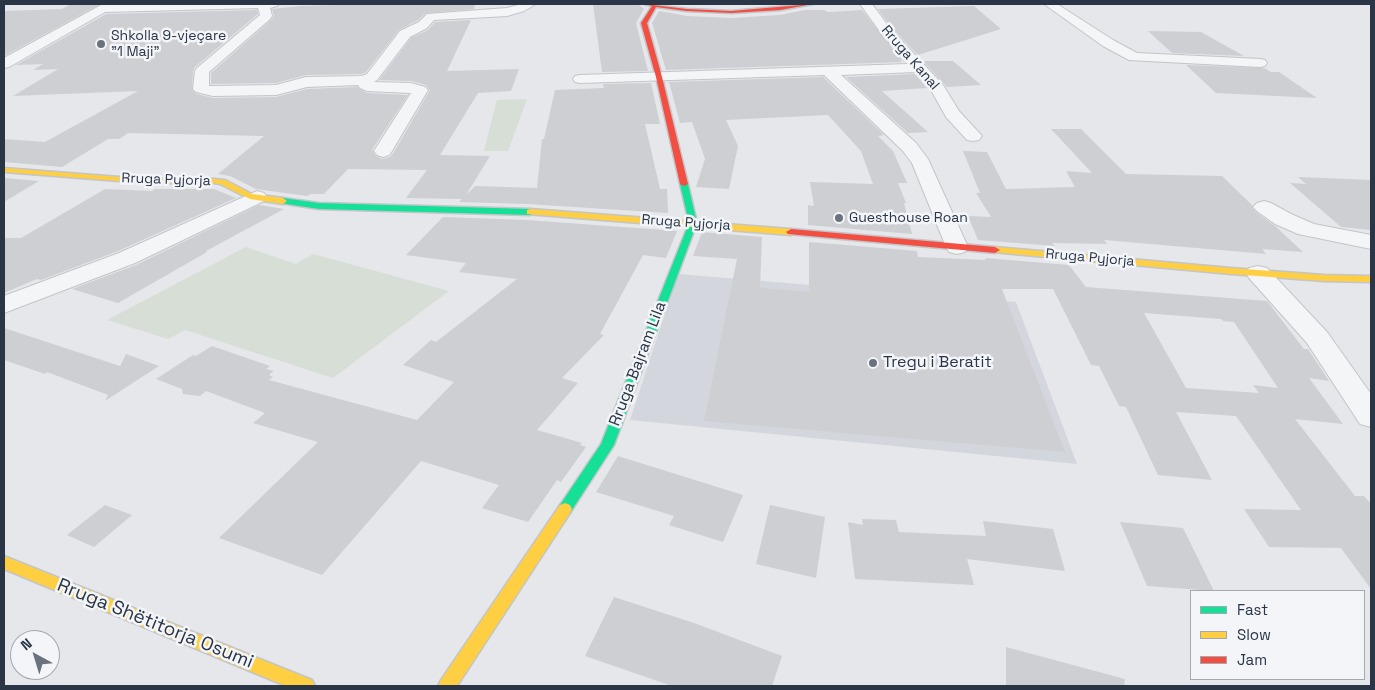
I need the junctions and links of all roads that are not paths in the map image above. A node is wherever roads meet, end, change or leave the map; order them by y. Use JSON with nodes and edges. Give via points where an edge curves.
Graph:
{"nodes":[{"id":1,"x":266,"y":4,"type":"edge"},
{"id":2,"x":273,"y":4,"type":"edge"},
{"id":3,"x":530,"y":4,"type":"edge"},
{"id":4,"x":811,"y":4,"type":"edge"},
{"id":5,"x":866,"y":4,"type":"edge"},
{"id":6,"x":1050,"y":4,"type":"edge"},
{"id":7,"x":650,"y":5,"type":"edge"},
{"id":8,"x":106,"y":7,"type":"edge"},
{"id":9,"x":7,"y":61,"type":"edge"},
{"id":10,"x":1260,"y":63,"type":"dead end"},
{"id":11,"x":920,"y":68,"type":"junction"},
{"id":12,"x":828,"y":71,"type":"junction"},
{"id":13,"x":659,"y":76,"type":"junction"},
{"id":14,"x":368,"y":78,"type":"junction"},
{"id":15,"x":580,"y":79,"type":"dead end"},
{"id":16,"x":973,"y":136,"type":"dead end"},
{"id":17,"x":383,"y":151,"type":"dead end"},
{"id":18,"x":4,"y":170,"type":"edge"},
{"id":19,"x":257,"y":197,"type":"junction"},
{"id":20,"x":1264,"y":207,"type":"dead end"},
{"id":21,"x":692,"y":223,"type":"junction"},
{"id":22,"x":1371,"y":242,"type":"edge"},
{"id":23,"x":957,"y":247,"type":"junction"},
{"id":24,"x":1258,"y":273,"type":"junction"},
{"id":25,"x":1371,"y":278,"type":"edge"},
{"id":26,"x":4,"y":305,"type":"edge"},
{"id":27,"x":1371,"y":416,"type":"edge"},
{"id":28,"x":4,"y":562,"type":"edge"},
{"id":29,"x":306,"y":686,"type":"edge"},
{"id":30,"x":447,"y":686,"type":"edge"}],
"edges":[{"from":1,"to":2,"type":"street"},
{"from":1,"to":8,"type":"street"},
{"from":1,"to":14,"type":"street","via":[[266,16],[202,72],[201,89],[213,92],[276,90],[306,82]]},
{"from":3,"to":14,"type":"street","via":[[507,12],[431,17],[423,25],[404,34]]},
{"from":4,"to":7,"type":"street","via":[[731,12]]},
{"from":5,"to":11,"type":"street","name":"Rruga Kanal"},
{"from":6,"to":10,"type":"street","via":[[1134,57]]},
{"from":7,"to":13,"type":"street","via":[[644,23]]},
{"from":8,"to":9,"type":"street"},
{"from":11,"to":12,"type":"street"},
{"from":11,"to":16,"type":"street","name":"Rruga Kanal"},
{"from":12,"to":13,"type":"street"},
{"from":12,"to":23,"type":"street","via":[[910,147],[921,163]]},
{"from":13,"to":15,"type":"street"},
{"from":13,"to":21,"type":"street"},
{"from":14,"to":17,"type":"street","via":[[367,86],[420,90]]},
{"from":18,"to":19,"type":"street","name":"Rruga Pyjorja","via":[[145,181],[214,181]]},
{"from":19,"to":21,"type":"street","name":"Rruga Pyjorja","via":[[331,207],[536,213]]},
{"from":19,"to":26,"type":"street","via":[[127,258]]},
{"from":20,"to":22,"type":"street","via":[[1306,229]]},
{"from":21,"to":23,"type":"street","name":"Rruga Pyjorja"},
{"from":21,"to":30,"type":"street","name":"Rruga Bajram Lila","via":[[607,445]]},
{"from":23,"to":24,"type":"street","name":"Rruga Pyjorja"},
{"from":24,"to":25,"type":"street","name":"Rruga Pyjorja"},
{"from":24,"to":27,"type":"street","via":[[1317,338]]},
{"from":28,"to":29,"type":"street","name":"Rruga Shëtitorja Osumi"}]}
